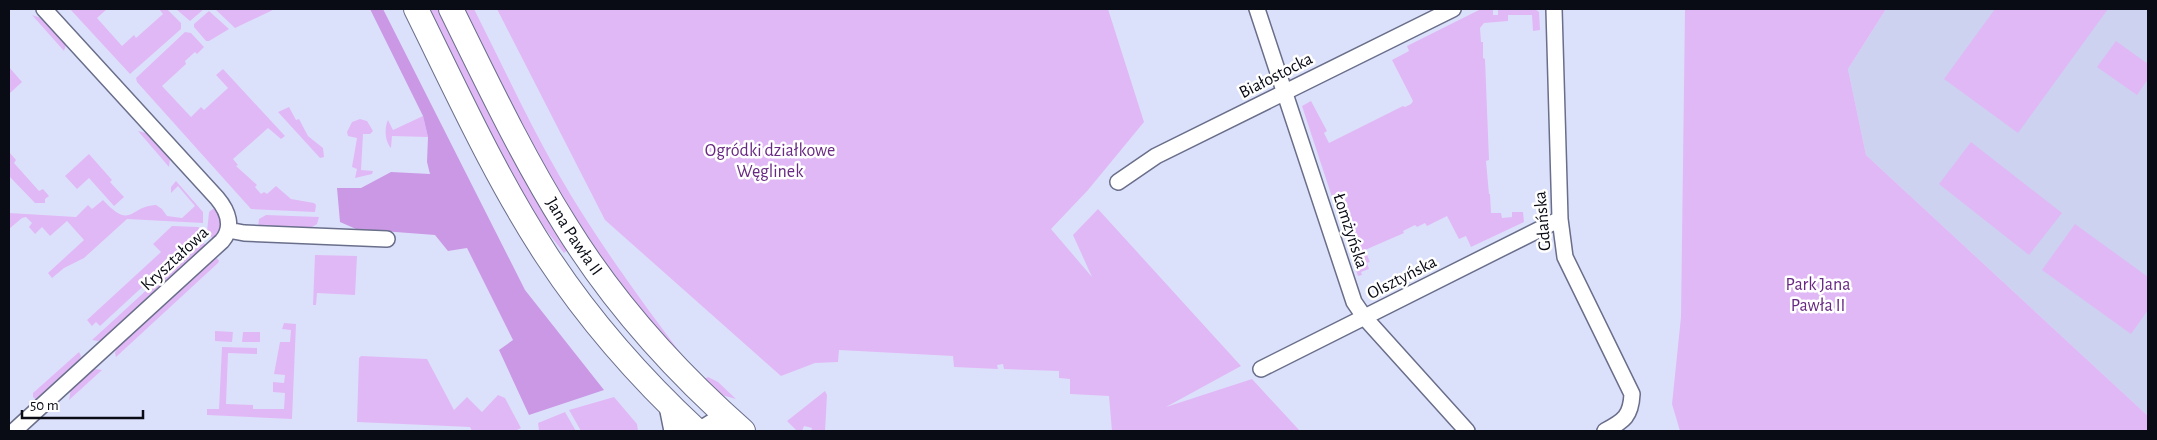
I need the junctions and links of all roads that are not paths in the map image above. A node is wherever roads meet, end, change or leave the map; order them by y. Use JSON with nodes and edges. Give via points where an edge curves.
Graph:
{"nodes":[{"id":1,"x":44,"y":9,"type":"edge"},
{"id":2,"x":416,"y":9,"type":"edge"},
{"id":3,"x":451,"y":9,"type":"edge"},
{"id":4,"x":1257,"y":9,"type":"edge"},
{"id":5,"x":1453,"y":9,"type":"edge"},
{"id":6,"x":1554,"y":9,"type":"edge"},
{"id":7,"x":1284,"y":92,"type":"junction"},
{"id":8,"x":1118,"y":182,"type":"dead end"},
{"id":9,"x":1560,"y":219,"type":"junction"},
{"id":10,"x":228,"y":230,"type":"junction"},
{"id":11,"x":387,"y":239,"type":"dead end"},
{"id":12,"x":1365,"y":318,"type":"junction"},
{"id":13,"x":1261,"y":369,"type":"dead end"},
{"id":14,"x":670,"y":406,"type":"junction"},
{"id":15,"x":738,"y":427,"type":"edge"},
{"id":16,"x":15,"y":428,"type":"edge"},
{"id":17,"x":675,"y":431,"type":"edge"},
{"id":18,"x":697,"y":431,"type":"edge"},
{"id":19,"x":703,"y":431,"type":"edge"},
{"id":20,"x":1467,"y":431,"type":"edge"},
{"id":21,"x":1605,"y":431,"type":"edge"}],
"edges":[{"from":1,"to":10,"type":"street","name":"Kryształowa","via":[[217,198],[228,215]]},
{"from":2,"to":14,"type":"main road","name":"Jana Pawła II","via":[[506,187],[548,256],[601,330]]},
{"from":3,"to":15,"type":"main road","name":"Jana Pawła II","via":[[517,142],[567,228],[656,344]]},
{"from":4,"to":7,"type":"street","name":"Łomżyńska"},
{"from":5,"to":7,"type":"street","name":"Białostocka"},
{"from":6,"to":9,"type":"street","name":"Gdańska"},
{"from":7,"to":8,"type":"street","name":"Białostocka","via":[[1156,156]]},
{"from":7,"to":12,"type":"street","name":"Łomżyńska","via":[[1351,294]]},
{"from":9,"to":12,"type":"street","name":"Olsztyńska"},
{"from":9,"to":21,"type":"street","name":"Gdańska","via":[[1565,257],[1632,394],[1631,409],[1621,423]]},
{"from":10,"to":11,"type":"street"},
{"from":10,"to":16,"type":"street","name":"Kryształowa","via":[[222,241]]},
{"from":12,"to":13,"type":"street","name":"Olsztyńska"},
{"from":12,"to":20,"type":"street","name":"Łomżyńska"},
{"from":14,"to":17,"type":"street"},
{"from":14,"to":18,"type":"main road","name":"Jana Pawła II"},
{"from":15,"to":19,"type":"street"}]}
